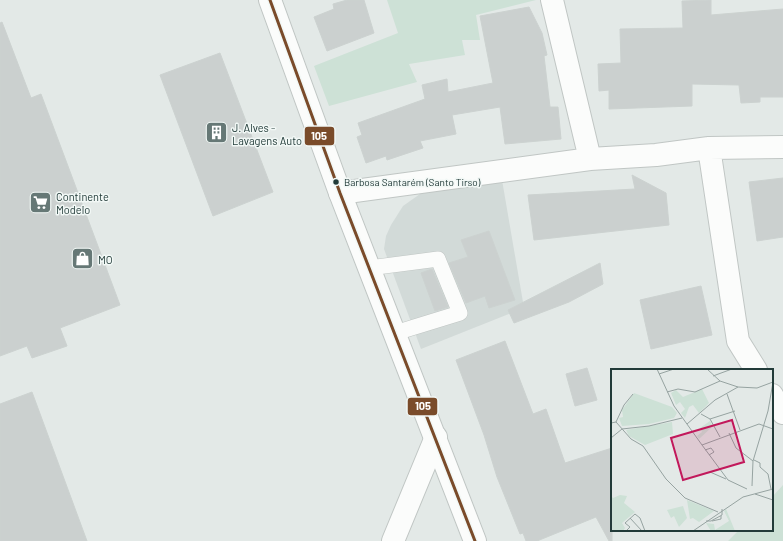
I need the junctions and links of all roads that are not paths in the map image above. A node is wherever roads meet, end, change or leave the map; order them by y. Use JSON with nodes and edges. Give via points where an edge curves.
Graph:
{"nodes":[{"id":1,"x":270,"y":0,"type":"edge"},
{"id":2,"x":552,"y":0,"type":"edge"},
{"id":3,"x":783,"y":147,"type":"edge"},
{"id":4,"x":709,"y":148,"type":"junction"},
{"id":5,"x":590,"y":159,"type":"junction"},
{"id":6,"x":340,"y":193,"type":"junction"},
{"id":7,"x":369,"y":268,"type":"junction"},
{"id":8,"x":395,"y":334,"type":"junction"},
{"id":9,"x":755,"y":369,"type":"edge"},
{"id":10,"x":773,"y":397,"type":"edge"},
{"id":11,"x":783,"y":413,"type":"edge"},
{"id":12,"x":436,"y":437,"type":"junction"},
{"id":13,"x":393,"y":541,"type":"edge"},
{"id":14,"x":475,"y":541,"type":"edge"}],
"edges":[{"from":1,"to":6,"type":"street"},
{"from":2,"to":5,"type":"street"},
{"from":3,"to":4,"type":"street"},
{"from":4,"to":5,"type":"street","via":[[656,155]]},
{"from":4,"to":9,"type":"street","via":[[738,341]]},
{"from":5,"to":6,"type":"street"},
{"from":6,"to":7,"type":"street"},
{"from":7,"to":8,"type":"street"},
{"from":7,"to":8,"type":"lane","via":[[438,258],[460,313]]},
{"from":8,"to":12,"type":"street"},
{"from":10,"to":11,"type":"street"},
{"from":12,"to":13,"type":"street"},
{"from":12,"to":14,"type":"street"}]}
